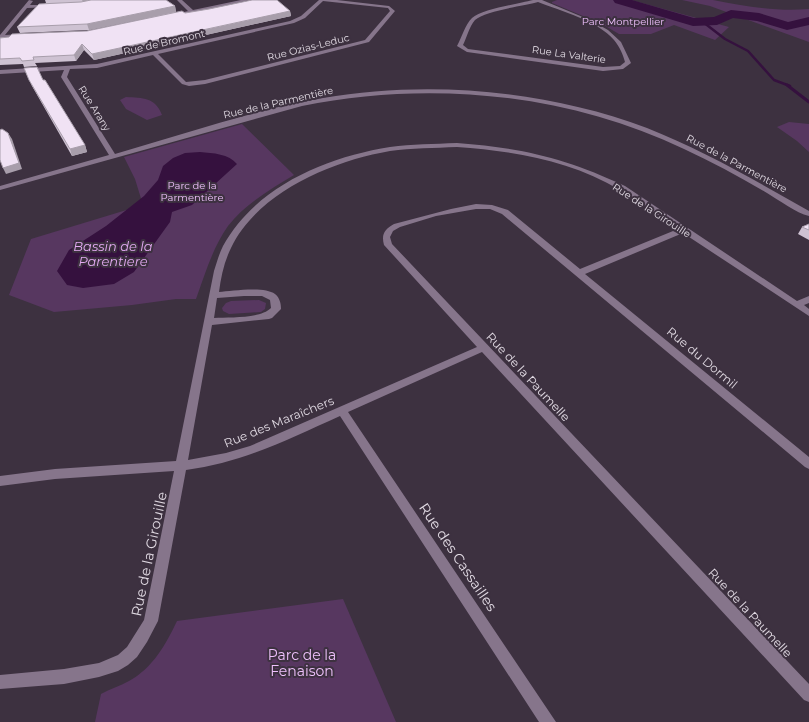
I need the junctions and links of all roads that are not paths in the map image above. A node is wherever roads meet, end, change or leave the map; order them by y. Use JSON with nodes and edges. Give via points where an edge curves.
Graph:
{"nodes":[{"id":1,"x":33,"y":0,"type":"edge"},
{"id":2,"x":179,"y":0,"type":"edge"},
{"id":3,"x":248,"y":0,"type":"edge"},
{"id":4,"x":323,"y":0,"type":"edge"},
{"id":5,"x":538,"y":0,"type":"edge"},
{"id":6,"x":27,"y":6,"type":"junction"},
{"id":7,"x":59,"y":6,"type":"edge"},
{"id":8,"x":192,"y":12,"type":"junction"},
{"id":9,"x":178,"y":15,"type":"edge"},
{"id":10,"x":29,"y":36,"type":"edge"},
{"id":11,"x":0,"y":37,"type":"edge"},
{"id":12,"x":154,"y":54,"type":"junction"},
{"id":13,"x":67,"y":69,"type":"junction"},
{"id":14,"x":0,"y":72,"type":"edge"},
{"id":15,"x":113,"y":156,"type":"junction"},
{"id":16,"x":0,"y":188,"type":"edge"},
{"id":17,"x":809,"y":214,"type":"edge"},
{"id":18,"x":683,"y":230,"type":"junction"},
{"id":19,"x":579,"y":273,"type":"junction"},
{"id":20,"x":213,"y":295,"type":"junction"},
{"id":21,"x":809,"y":299,"type":"edge"},
{"id":22,"x":797,"y":305,"type":"junction"},
{"id":23,"x":809,"y":313,"type":"edge"},
{"id":24,"x":208,"y":322,"type":"junction"},
{"id":25,"x":483,"y":348,"type":"junction"},
{"id":26,"x":342,"y":411,"type":"junction"},
{"id":27,"x":809,"y":464,"type":"edge"},
{"id":28,"x":182,"y":465,"type":"junction"},
{"id":29,"x":0,"y":481,"type":"edge"},
{"id":30,"x":0,"y":682,"type":"edge"},
{"id":31,"x":809,"y":695,"type":"edge"},
{"id":32,"x":548,"y":722,"type":"edge"}],
"edges":[{"from":1,"to":6,"type":"street"},
{"from":2,"to":8,"type":"street"},
{"from":3,"to":8,"type":"street"},
{"from":4,"to":12,"type":"street","name":"Rue de Bromont","via":[[298,20]]},
{"from":4,"to":12,"type":"street","name":"Rue Ozias-Leduc","via":[[389,7],[393,11],[367,41],[205,82],[184,82]]},
{"from":5,"to":5,"type":"street","name":"Rue La Valterie","via":[[614,36],[626,56],[626,66],[603,69],[462,49],[460,46],[473,19]]},
{"from":6,"to":7,"type":"street"},
{"from":6,"to":11,"type":"street"},
{"from":8,"to":9,"type":"street"},
{"from":10,"to":11,"type":"street"},
{"from":12,"to":13,"type":"street","name":"Rue de Bromont","via":[[97,66]]},
{"from":13,"to":14,"type":"street","name":"Rue de Bromont"},
{"from":13,"to":15,"type":"street","name":"Rue Arany","via":[[64,77]]},
{"from":15,"to":16,"type":"street","name":"Rue de la Parmentière"},
{"from":15,"to":17,"type":"street","name":"Rue de la Parmentière","via":[[261,114],[334,99],[413,92],[477,94],[567,107],[641,128],[718,162]]},
{"from":18,"to":19,"type":"street"},
{"from":18,"to":20,"type":"street","name":"Rue de la Girouille","via":[[622,188],[555,160],[490,147],[449,145],[387,150],[353,157],[325,167],[281,190],[260,206],[243,222],[228,243]]},
{"from":18,"to":22,"type":"street","name":"Rue de la Girouille"},
{"from":19,"to":25,"type":"street","name":"Rue de la Paumelle","via":[[505,212],[496,208],[463,208],[391,229],[386,237],[388,245]]},
{"from":19,"to":27,"type":"street","name":"Rue du Dormil"},
{"from":20,"to":24,"type":"street","name":"Rue de la Girouille"},
{"from":20,"to":24,"type":"street","via":[[260,293],[272,296],[276,302],[276,309],[269,316]]},
{"from":21,"to":22,"type":"street"},
{"from":22,"to":23,"type":"street","name":"Rue de la Girouille"},
{"from":24,"to":28,"type":"street","name":"Rue de la Girouille"},
{"from":25,"to":26,"type":"street","name":"Rue des Maraîchers"},
{"from":25,"to":31,"type":"street","name":"Rue de la Paumelle"},
{"from":26,"to":28,"type":"street","name":"Rue des Maraîchers","via":[[254,449],[223,459]]},
{"from":26,"to":32,"type":"street","name":"Rue des Cassailles"},
{"from":28,"to":29,"type":"street","name":"Rue des Maraîchers","via":[[26,476]]},
{"from":28,"to":30,"type":"street","name":"Rue de la Girouille","via":[[151,621],[140,642],[122,661],[99,672]]}]}
